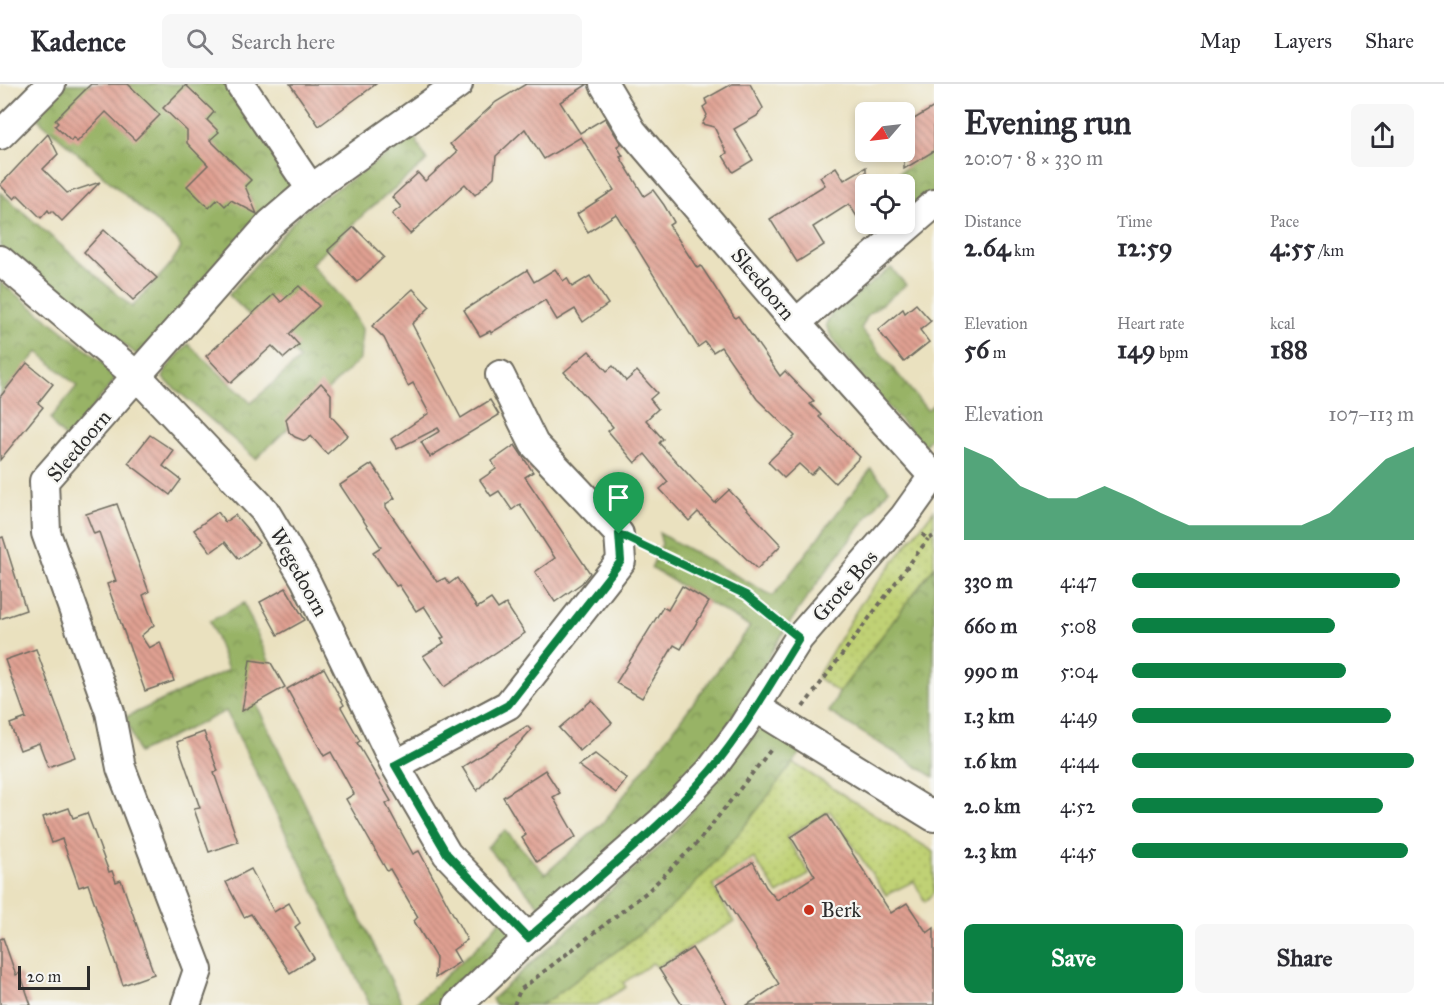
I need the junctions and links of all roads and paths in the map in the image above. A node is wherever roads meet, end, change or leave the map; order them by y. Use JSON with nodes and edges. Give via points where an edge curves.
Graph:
{"nodes":[{"id":1,"x":51,"y":84,"type":"edge"},
{"id":2,"x":240,"y":84,"type":"edge"},
{"id":3,"x":458,"y":84,"type":"edge"},
{"id":4,"x":604,"y":84,"type":"edge"},
{"id":5,"x":0,"y":135,"type":"edge"},
{"id":6,"x":311,"y":189,"type":"junction"},
{"id":7,"x":934,"y":204,"type":"edge"},
{"id":8,"x":0,"y":260,"type":"edge"},
{"id":9,"x":796,"y":323,"type":"junction"},
{"id":10,"x":500,"y":375,"type":"dead end"},
{"id":11,"x":138,"y":377,"type":"junction"},
{"id":12,"x":934,"y":476,"type":"edge"},
{"id":13,"x":619,"y":534,"type":"junction"},
{"id":14,"x":928,"y":540,"type":"dead end"},
{"id":15,"x":799,"y":638,"type":"junction"},
{"id":16,"x":755,"y":707,"type":"junction"},
{"id":17,"x":788,"y":727,"type":"junction"},
{"id":18,"x":395,"y":765,"type":"junction"},
{"id":19,"x":934,"y":817,"type":"edge"},
{"id":20,"x":528,"y":938,"type":"junction"},
{"id":21,"x":186,"y":1005,"type":"edge"},
{"id":22,"x":458,"y":1005,"type":"edge"},
{"id":23,"x":514,"y":1005,"type":"edge"}],
"edges":[{"from":1,"to":5,"type":"street"},
{"from":2,"to":6,"type":"street"},
{"from":3,"to":6,"type":"street","name":"Sleedoorn"},
{"from":4,"to":9,"type":"street","name":"Sleedoorn","via":[[632,131]]},
{"from":6,"to":11,"type":"street","name":"Sleedoorn","via":[[270,224]]},
{"from":7,"to":9,"type":"street"},
{"from":8,"to":11,"type":"street","name":"Wegedoorn"},
{"from":9,"to":12,"type":"street","name":"Sleedoorn"},
{"from":10,"to":13,"type":"street","via":[[534,444]]},
{"from":11,"to":18,"type":"street","name":"Wegedoorn","via":[[264,510],[305,579]]},
{"from":11,"to":21,"type":"street","name":"Sleedoorn","via":[[44,481],[46,533],[110,712],[121,768],[198,970]]},
{"from":12,"to":15,"type":"street","name":"Grote Bos","via":[[904,517]]},
{"from":13,"to":15,"type":"path","via":[[746,595]]},
{"from":13,"to":18,"type":"street","via":[[621,561],[508,705]]},
{"from":14,"to":17,"type":"path"},
{"from":15,"to":16,"type":"street","name":"Grote Bos"},
{"from":16,"to":17,"type":"street"},
{"from":16,"to":20,"type":"street","name":"Grote Bos","via":[[710,771],[661,822]]},
{"from":17,"to":19,"type":"street"},
{"from":17,"to":23,"type":"path","via":[[698,842],[647,892],[520,990]]},
{"from":18,"to":20,"type":"street","name":"Wegedoorn","via":[[447,854]]},
{"from":20,"to":22,"type":"street","name":"Grote Bos"}]}
